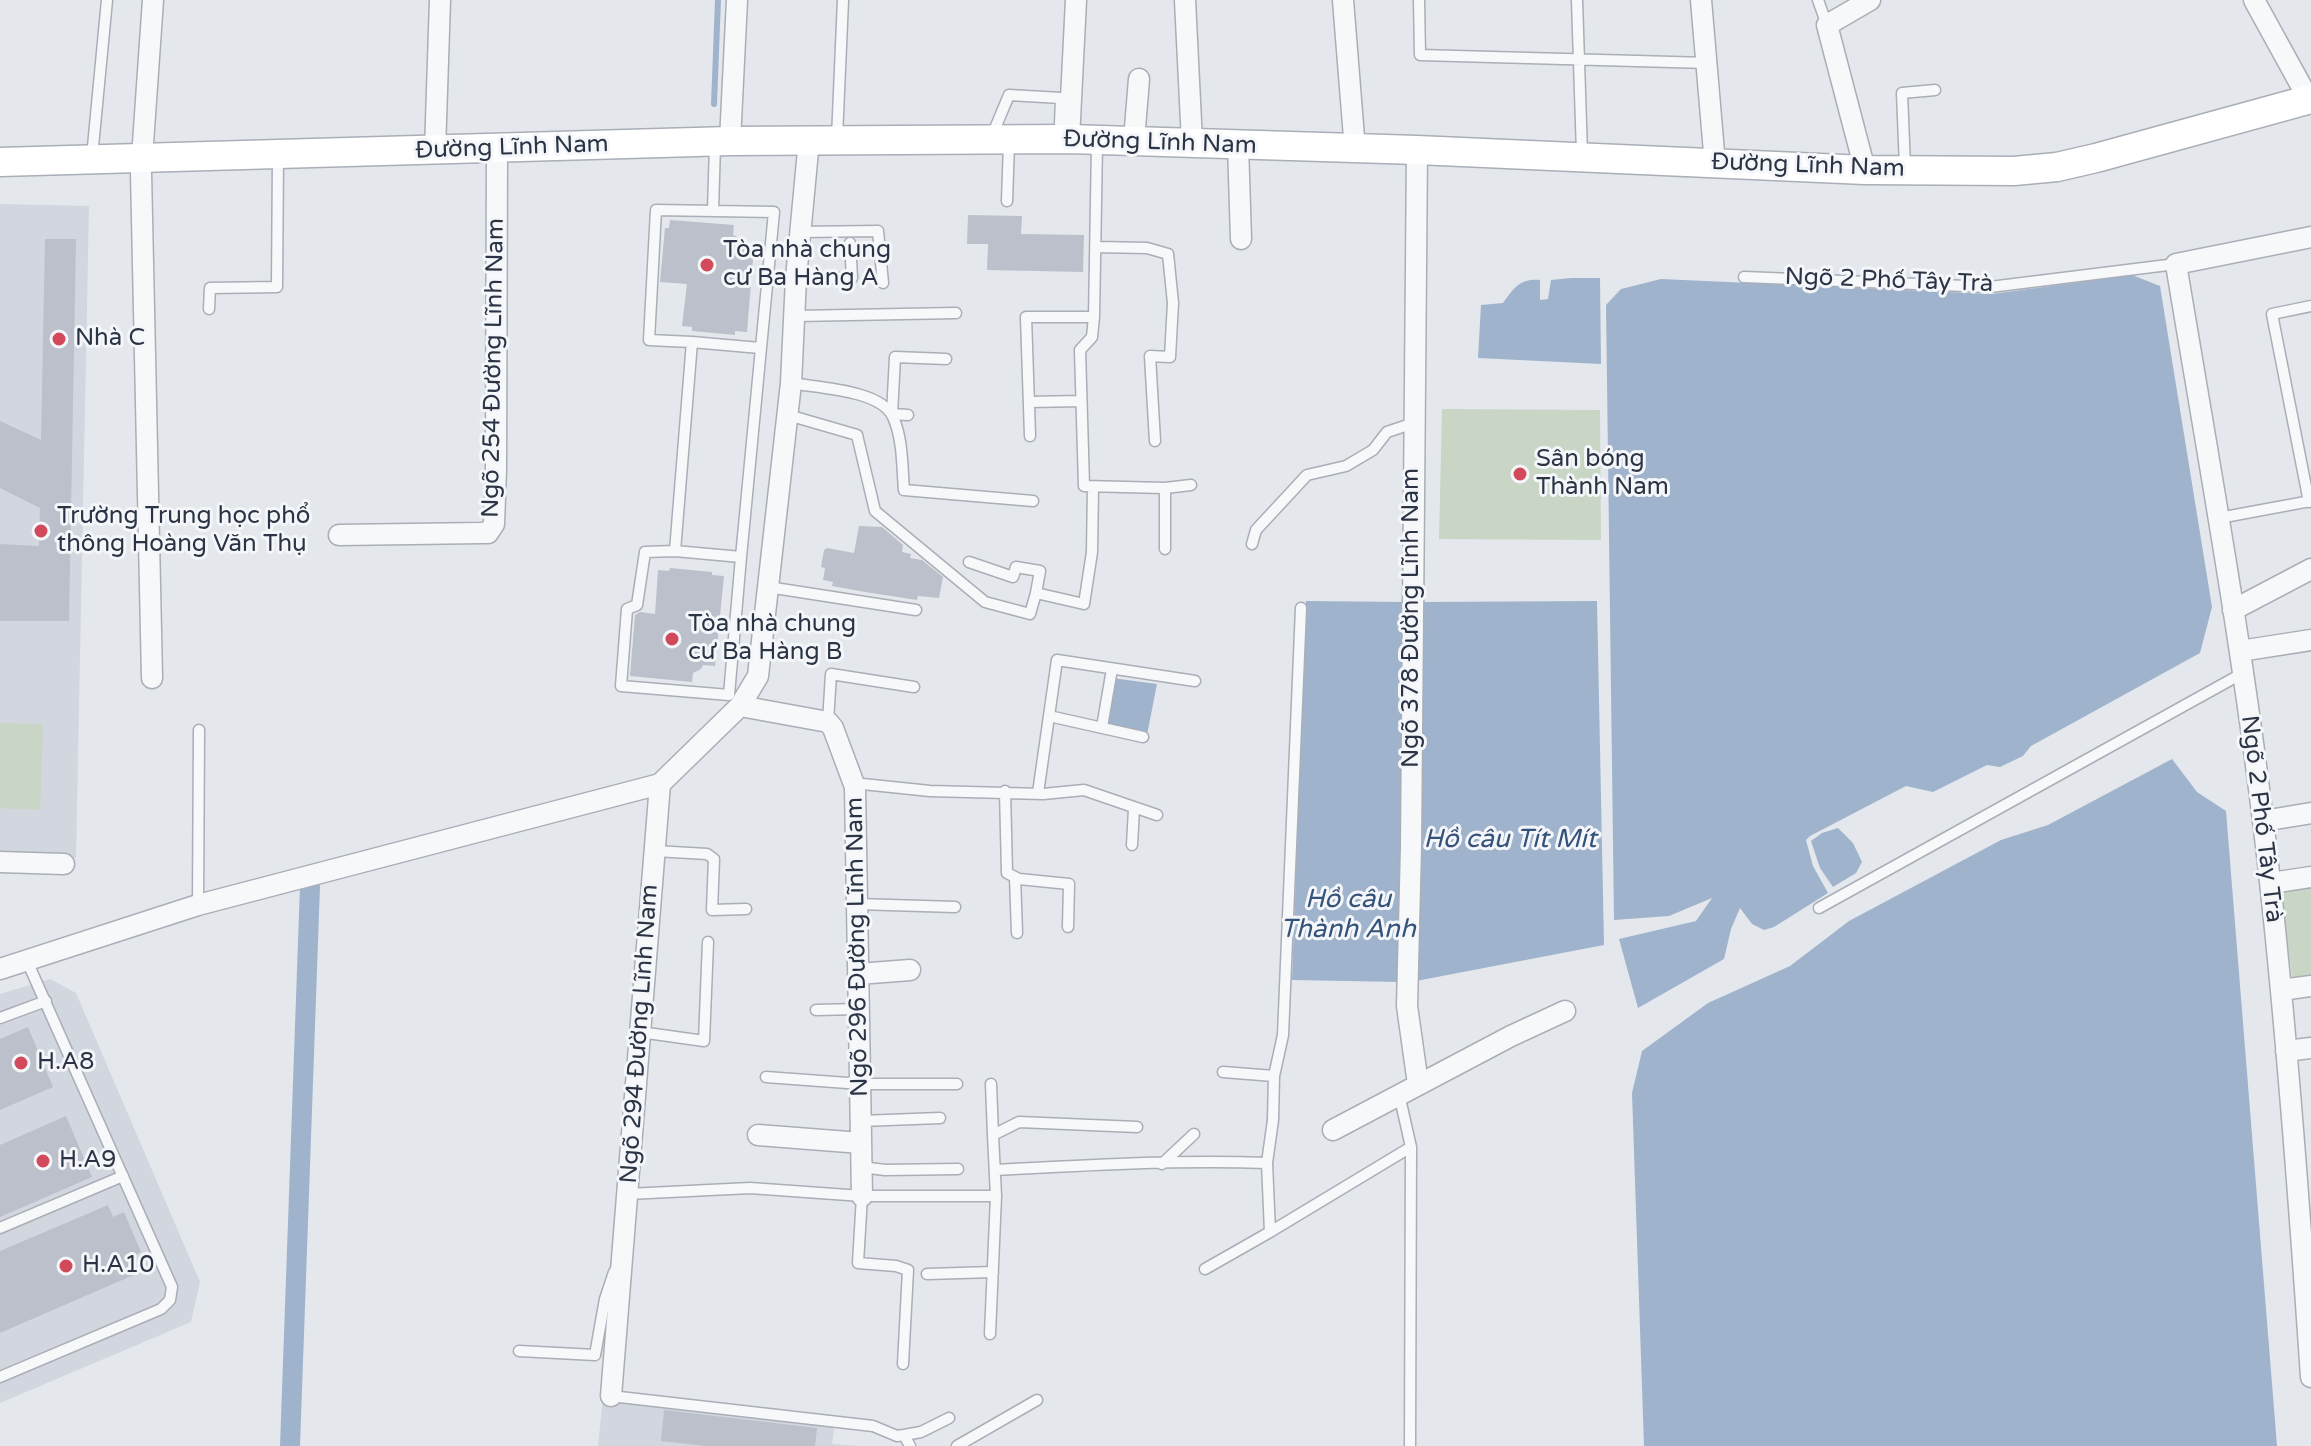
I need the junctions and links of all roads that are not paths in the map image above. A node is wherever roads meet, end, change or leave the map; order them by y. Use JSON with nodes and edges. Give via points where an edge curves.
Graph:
{"nodes":[{"id":1,"x":107,"y":0,"type":"edge"},
{"id":2,"x":153,"y":0,"type":"edge"},
{"id":3,"x":440,"y":0,"type":"edge"},
{"id":4,"x":737,"y":0,"type":"edge"},
{"id":5,"x":843,"y":0,"type":"edge"},
{"id":6,"x":1076,"y":0,"type":"edge"},
{"id":7,"x":1185,"y":0,"type":"edge"},
{"id":8,"x":1343,"y":0,"type":"edge"},
{"id":9,"x":1419,"y":0,"type":"edge"},
{"id":10,"x":1577,"y":0,"type":"edge"},
{"id":11,"x":1701,"y":0,"type":"edge"},
{"id":12,"x":1818,"y":0,"type":"edge"},
{"id":13,"x":1870,"y":0,"type":"edge"},
{"id":14,"x":2254,"y":0,"type":"edge"},
{"id":15,"x":1827,"y":25,"type":"junction"},
{"id":16,"x":1579,"y":60,"type":"junction"},
{"id":17,"x":1708,"y":63,"type":"junction"},
{"id":18,"x":1139,"y":79,"type":"dead end"},
{"id":19,"x":1935,"y":90,"type":"dead end"},
{"id":20,"x":2310,"y":99,"type":"edge"},
{"id":21,"x":1075,"y":139,"type":"junction"},
{"id":22,"x":823,"y":140,"type":"junction"},
{"id":23,"x":1000,"y":140,"type":"junction"},
{"id":24,"x":1134,"y":140,"type":"junction"},
{"id":25,"x":722,"y":141,"type":"junction"},
{"id":26,"x":1192,"y":142,"type":"junction"},
{"id":27,"x":1238,"y":145,"type":"junction"},
{"id":28,"x":497,"y":149,"type":"junction"},
{"id":29,"x":1355,"y":150,"type":"junction"},
{"id":30,"x":1417,"y":150,"type":"junction"},
{"id":31,"x":435,"y":151,"type":"junction"},
{"id":32,"x":278,"y":154,"type":"junction"},
{"id":33,"x":1582,"y":157,"type":"junction"},
{"id":34,"x":142,"y":158,"type":"junction"},
{"id":35,"x":92,"y":159,"type":"junction"},
{"id":36,"x":0,"y":162,"type":"edge"},
{"id":37,"x":1715,"y":164,"type":"junction"},
{"id":38,"x":1905,"y":169,"type":"junction"},
{"id":39,"x":1865,"y":170,"type":"junction"},
{"id":40,"x":1007,"y":201,"type":"dead end"},
{"id":41,"x":713,"y":211,"type":"junction"},
{"id":42,"x":800,"y":232,"type":"junction"},
{"id":43,"x":2311,"y":237,"type":"edge"},
{"id":44,"x":1241,"y":239,"type":"dead end"},
{"id":45,"x":850,"y":243,"type":"dead end"},
{"id":46,"x":1097,"y":247,"type":"junction"},
{"id":47,"x":2176,"y":264,"type":"junction"},
{"id":48,"x":1744,"y":277,"type":"dead end"},
{"id":49,"x":796,"y":278,"type":"junction"},
{"id":50,"x":883,"y":283,"type":"dead end"},
{"id":51,"x":2311,"y":306,"type":"edge"},
{"id":52,"x":209,"y":309,"type":"dead end"},
{"id":53,"x":956,"y":313,"type":"dead end"},
{"id":54,"x":796,"y":316,"type":"junction"},
{"id":55,"x":1094,"y":317,"type":"junction"},
{"id":56,"x":692,"y":342,"type":"junction"},
{"id":57,"x":760,"y":348,"type":"junction"},
{"id":58,"x":946,"y":359,"type":"dead end"},
{"id":59,"x":791,"y":383,"type":"junction"},
{"id":60,"x":1081,"y":401,"type":"junction"},
{"id":61,"x":1029,"y":402,"type":"junction"},
{"id":62,"x":892,"y":414,"type":"junction"},
{"id":63,"x":788,"y":415,"type":"junction"},
{"id":64,"x":908,"y":415,"type":"dead end"},
{"id":65,"x":1414,"y":423,"type":"junction"},
{"id":66,"x":1030,"y":436,"type":"dead end"},
{"id":67,"x":1155,"y":441,"type":"dead end"},
{"id":68,"x":1191,"y":485,"type":"dead end"},
{"id":69,"x":1093,"y":487,"type":"junction"},
{"id":70,"x":1165,"y":488,"type":"junction"},
{"id":71,"x":1033,"y":501,"type":"dead end"},
{"id":72,"x":2310,"y":502,"type":"edge"},
{"id":73,"x":2219,"y":518,"type":"junction"},
{"id":74,"x":339,"y":535,"type":"dead end"},
{"id":75,"x":1252,"y":544,"type":"dead end"},
{"id":76,"x":1165,"y":549,"type":"dead end"},
{"id":77,"x":675,"y":551,"type":"junction"},
{"id":78,"x":741,"y":557,"type":"junction"},
{"id":79,"x":969,"y":562,"type":"dead end"},
{"id":80,"x":2311,"y":569,"type":"edge"},
{"id":81,"x":768,"y":587,"type":"junction"},
{"id":82,"x":1036,"y":593,"type":"junction"},
{"id":83,"x":1301,"y":608,"type":"dead end"},
{"id":84,"x":916,"y":610,"type":"dead end"},
{"id":85,"x":2233,"y":610,"type":"junction"},
{"id":86,"x":2311,"y":640,"type":"edge"},
{"id":87,"x":2240,"y":651,"type":"junction"},
{"id":88,"x":1112,"y":669,"type":"junction"},
{"id":89,"x":2243,"y":673,"type":"junction"},
{"id":90,"x":152,"y":678,"type":"dead end"},
{"id":91,"x":1195,"y":681,"type":"dead end"},
{"id":92,"x":914,"y":687,"type":"dead end"},
{"id":93,"x":740,"y":706,"type":"junction"},
{"id":94,"x":1049,"y":716,"type":"junction"},
{"id":95,"x":828,"y":722,"type":"junction"},
{"id":96,"x":1102,"y":727,"type":"junction"},
{"id":97,"x":199,"y":730,"type":"dead end"},
{"id":98,"x":1143,"y":737,"type":"dead end"},
{"id":99,"x":853,"y":783,"type":"junction"},
{"id":100,"x":660,"y":784,"type":"junction"},
{"id":101,"x":1005,"y":791,"type":"junction"},
{"id":102,"x":1038,"y":793,"type":"junction"},
{"id":103,"x":1134,"y":809,"type":"junction"},
{"id":104,"x":2311,"y":813,"type":"edge"},
{"id":105,"x":1157,"y":815,"type":"dead end"},
{"id":106,"x":2263,"y":821,"type":"junction"},
{"id":107,"x":1132,"y":845,"type":"dead end"},
{"id":108,"x":655,"y":851,"type":"junction"},
{"id":109,"x":0,"y":862,"type":"edge"},
{"id":110,"x":64,"y":864,"type":"dead end"},
{"id":111,"x":1015,"y":877,"type":"junction"},
{"id":112,"x":2311,"y":877,"type":"edge"},
{"id":113,"x":2271,"y":883,"type":"junction"},
{"id":114,"x":857,"y":904,"type":"junction"},
{"id":115,"x":198,"y":905,"type":"junction"},
{"id":116,"x":955,"y":907,"type":"dead end"},
{"id":117,"x":1819,"y":908,"type":"dead end"},
{"id":118,"x":746,"y":909,"type":"dead end"},
{"id":119,"x":1068,"y":927,"type":"dead end"},
{"id":120,"x":1017,"y":933,"type":"dead end"},
{"id":121,"x":708,"y":942,"type":"dead end"},
{"id":122,"x":27,"y":961,"type":"junction"},
{"id":123,"x":0,"y":969,"type":"edge"},
{"id":124,"x":910,"y":970,"type":"dead end"},
{"id":125,"x":858,"y":974,"type":"junction"},
{"id":126,"x":2311,"y":986,"type":"edge"},
{"id":127,"x":2281,"y":990,"type":"junction"},
{"id":128,"x":46,"y":1001,"type":"junction"},
{"id":129,"x":859,"y":1009,"type":"junction"},
{"id":130,"x":816,"y":1010,"type":"dead end"},
{"id":131,"x":1565,"y":1011,"type":"dead end"},
{"id":132,"x":0,"y":1018,"type":"edge"},
{"id":133,"x":640,"y":1032,"type":"junction"},
{"id":134,"x":2311,"y":1048,"type":"edge"},
{"id":135,"x":2286,"y":1051,"type":"junction"},
{"id":136,"x":1223,"y":1072,"type":"dead end"},
{"id":137,"x":1274,"y":1076,"type":"junction"},
{"id":138,"x":766,"y":1077,"type":"dead end"},
{"id":139,"x":861,"y":1084,"type":"junction"},
{"id":140,"x":957,"y":1084,"type":"dead end"},
{"id":141,"x":991,"y":1084,"type":"dead end"},
{"id":142,"x":1418,"y":1084,"type":"junction"},
{"id":143,"x":1399,"y":1094,"type":"junction"},
{"id":144,"x":940,"y":1118,"type":"dead end"},
{"id":145,"x":861,"y":1121,"type":"junction"},
{"id":146,"x":1137,"y":1127,"type":"dead end"},
{"id":147,"x":1333,"y":1130,"type":"dead end"},
{"id":148,"x":1194,"y":1134,"type":"dead end"},
{"id":149,"x":758,"y":1135,"type":"dead end"},
{"id":150,"x":993,"y":1135,"type":"junction"},
{"id":151,"x":861,"y":1143,"type":"junction"},
{"id":152,"x":1411,"y":1147,"type":"junction"},
{"id":153,"x":1267,"y":1163,"type":"junction"},
{"id":154,"x":1162,"y":1164,"type":"junction"},
{"id":155,"x":958,"y":1166,"type":"dead end"},
{"id":156,"x":870,"y":1167,"type":"junction"},
{"id":157,"x":996,"y":1170,"type":"junction"},
{"id":158,"x":123,"y":1176,"type":"junction"},
{"id":159,"x":2304,"y":1190,"type":"edge"},
{"id":160,"x":628,"y":1194,"type":"junction"},
{"id":161,"x":862,"y":1196,"type":"junction"},
{"id":162,"x":996,"y":1196,"type":"junction"},
{"id":163,"x":0,"y":1228,"type":"edge"},
{"id":164,"x":1270,"y":1232,"type":"junction"},
{"id":165,"x":623,"y":1244,"type":"junction"},
{"id":166,"x":2307,"y":1256,"type":"edge"},
{"id":167,"x":1205,"y":1269,"type":"dead end"},
{"id":168,"x":993,"y":1272,"type":"junction"},
{"id":169,"x":927,"y":1274,"type":"dead end"},
{"id":170,"x":990,"y":1334,"type":"dead end"},
{"id":171,"x":519,"y":1351,"type":"dead end"},
{"id":172,"x":903,"y":1364,"type":"dead end"},
{"id":173,"x":0,"y":1377,"type":"edge"},
{"id":174,"x":2311,"y":1377,"type":"edge"},
{"id":175,"x":611,"y":1396,"type":"joint"},
{"id":176,"x":1037,"y":1400,"type":"dead end"},
{"id":177,"x":949,"y":1418,"type":"dead end"},
{"id":178,"x":904,"y":1435,"type":"junction"},
{"id":179,"x":910,"y":1446,"type":"edge"},
{"id":180,"x":957,"y":1446,"type":"edge"},
{"id":181,"x":1410,"y":1446,"type":"edge"}],
"edges":[{"from":1,"to":35,"type":"lane"},
{"from":2,"to":34,"type":"street"},
{"from":3,"to":31,"type":"street"},
{"from":4,"to":25,"type":"street"},
{"from":5,"to":22,"type":"lane"},
{"from":6,"to":21,"type":"street"},
{"from":7,"to":26,"type":"street"},
{"from":8,"to":29,"type":"street"},
{"from":9,"to":16,"type":"lane","via":[[1420,55]]},
{"from":10,"to":16,"type":"lane"},
{"from":11,"to":17,"type":"street"},
{"from":12,"to":15,"type":"lane"},
{"from":13,"to":15,"type":"street"},
{"from":14,"to":20,"type":"street"},
{"from":15,"to":39,"type":"street"},
{"from":16,"to":17,"type":"lane"},
{"from":16,"to":33,"type":"lane"},
{"from":17,"to":37,"type":"street"},
{"from":18,"to":24,"type":"street"},
{"from":19,"to":38,"type":"lane","via":[[1902,93]]},
{"from":20,"to":38,"type":"main road","name":"Đường Lĩnh Nam","via":[[2057,167]]},
{"from":21,"to":23,"type":"main road","name":"Đường Lĩnh Nam"},
{"from":21,"to":23,"type":"lane","via":[[1061,98],[1009,95]]},
{"from":21,"to":24,"type":"main road","name":"Đường Lĩnh Nam"},
{"from":21,"to":46,"type":"lane"},
{"from":22,"to":23,"type":"main road","name":"Đường Lĩnh Nam"},
{"from":22,"to":25,"type":"main road","name":"Đường Lĩnh Nam"},
{"from":22,"to":42,"type":"street"},
{"from":23,"to":40,"type":"lane"},
{"from":24,"to":26,"type":"main road","name":"Đường Lĩnh Nam"},
{"from":25,"to":28,"type":"main road","name":"Đường Lĩnh Nam"},
{"from":25,"to":41,"type":"lane"},
{"from":26,"to":27,"type":"main road","name":"Đường Lĩnh Nam"},
{"from":27,"to":29,"type":"main road","name":"Đường Lĩnh Nam"},
{"from":27,"to":44,"type":"street"},
{"from":28,"to":31,"type":"main road","name":"Đường Lĩnh Nam"},
{"from":28,"to":74,"type":"street","name":"Ngõ 254 Đường Lĩnh Nam","via":[[494,524],[488,533]]},
{"from":29,"to":30,"type":"main road","name":"Đường Lĩnh Nam"},
{"from":30,"to":33,"type":"main road","name":"Đường Lĩnh Nam"},
{"from":30,"to":65,"type":"street","name":"Ngõ 378 Đường Lĩnh Nam"},
{"from":31,"to":32,"type":"main road","name":"Đường Lĩnh Nam"},
{"from":32,"to":34,"type":"main road","name":"Đường Lĩnh Nam"},
{"from":32,"to":52,"type":"lane","via":[[277,287],[210,288]]},
{"from":33,"to":37,"type":"main road","name":"Đường Lĩnh Nam"},
{"from":34,"to":35,"type":"main road","name":"Đường Lĩnh Nam"},
{"from":34,"to":90,"type":"street"},
{"from":35,"to":36,"type":"main road","name":"Đường Lĩnh Nam"},
{"from":37,"to":39,"type":"main road","name":"Đường Lĩnh Nam"},
{"from":38,"to":39,"type":"main road","name":"Đường Lĩnh Nam"},
{"from":41,"to":56,"type":"lane","via":[[656,210],[649,340]]},
{"from":41,"to":57,"type":"lane","via":[[774,212]]},
{"from":42,"to":49,"type":"street"},
{"from":42,"to":50,"type":"lane","via":[[878,231]]},
{"from":43,"to":47,"type":"street","name":"Ngõ 2 Phố Tây Trà"},
{"from":45,"to":49,"type":"lane","via":[[852,278]]},
{"from":46,"to":55,"type":"lane"},
{"from":46,"to":67,"type":"lane","via":[[1168,254],[1173,303],[1170,357],[1150,356]]},
{"from":47,"to":48,"type":"lane","name":"Ngõ 2 Phố Tây Trà","via":[[1990,287]]},
{"from":47,"to":73,"type":"street","name":"Ngõ 2 Phố Tây Trà"},
{"from":49,"to":54,"type":"street"},
{"from":51,"to":72,"type":"lane","via":[[2272,314]]},
{"from":53,"to":54,"type":"lane"},
{"from":54,"to":59,"type":"street"},
{"from":55,"to":60,"type":"lane","via":[[1092,337],[1080,350]]},
{"from":55,"to":61,"type":"lane","via":[[1026,317]]},
{"from":56,"to":57,"type":"lane"},
{"from":56,"to":77,"type":"lane"},
{"from":57,"to":78,"type":"lane"},
{"from":58,"to":62,"type":"lane","via":[[895,357]]},
{"from":59,"to":62,"type":"lane","via":[[865,396],[883,403]]},
{"from":59,"to":63,"type":"street"},
{"from":60,"to":61,"type":"lane"},
{"from":60,"to":69,"type":"lane","via":[[1084,486]]},
{"from":61,"to":66,"type":"lane"},
{"from":62,"to":64,"type":"lane"},
{"from":62,"to":71,"type":"lane","via":[[904,490]]},
{"from":63,"to":81,"type":"street"},
{"from":63,"to":82,"type":"lane","via":[[857,435],[875,511],[985,602],[1030,614]]},
{"from":65,"to":75,"type":"lane","via":[[1387,432],[1373,450],[1346,466],[1307,475],[1256,530]]},
{"from":65,"to":142,"type":"street","name":"Ngõ 378 Đường Lĩnh Nam","via":[[1407,1006]]},
{"from":68,"to":70,"type":"lane"},
{"from":69,"to":70,"type":"lane"},
{"from":69,"to":82,"type":"lane","via":[[1084,604]]},
{"from":70,"to":76,"type":"lane"},
{"from":72,"to":73,"type":"lane"},
{"from":73,"to":85,"type":"street","name":"Ngõ 2 Phố Tây Trà"},
{"from":77,"to":78,"type":"lane"},
{"from":77,"to":78,"type":"lane","via":[[645,552],[637,605],[627,609],[621,686],[729,695]]},
{"from":79,"to":82,"type":"lane","via":[[1013,577],[1016,567],[1040,571]]},
{"from":80,"to":85,"type":"street"},
{"from":81,"to":84,"type":"lane"},
{"from":81,"to":93,"type":"street","via":[[758,676]]},
{"from":83,"to":137,"type":"lane","via":[[1283,1035]]},
{"from":85,"to":87,"type":"street","name":"Ngõ 2 Phố Tây Trà"},
{"from":86,"to":87,"type":"street"},
{"from":87,"to":89,"type":"street","name":"Ngõ 2 Phố Tây Trà"},
{"from":88,"to":91,"type":"lane"},
{"from":88,"to":94,"type":"lane","via":[[1057,660]]},
{"from":88,"to":96,"type":"lane"},
{"from":89,"to":106,"type":"street","name":"Ngõ 2 Phố Tây Trà"},
{"from":89,"to":117,"type":"lane"},
{"from":92,"to":95,"type":"lane","via":[[831,674]]},
{"from":93,"to":95,"type":"street"},
{"from":93,"to":100,"type":"street"},
{"from":94,"to":96,"type":"lane"},
{"from":94,"to":102,"type":"lane"},
{"from":95,"to":99,"type":"street","name":"Ngõ 296 Đường Lĩnh Nam"},
{"from":96,"to":98,"type":"lane"},
{"from":97,"to":115,"type":"lane"},
{"from":99,"to":101,"type":"lane"},
{"from":99,"to":114,"type":"street","name":"Ngõ 296 Đường Lĩnh Nam"},
{"from":100,"to":108,"type":"street","name":"Ngõ 294 Đường Lĩnh Nam"},
{"from":100,"to":115,"type":"street"},
{"from":101,"to":102,"type":"lane"},
{"from":101,"to":111,"type":"lane","via":[[1007,873]]},
{"from":102,"to":103,"type":"lane","via":[[1084,790]]},
{"from":103,"to":105,"type":"lane"},
{"from":103,"to":107,"type":"lane"},
{"from":104,"to":106,"type":"street"},
{"from":106,"to":113,"type":"street","name":"Ngõ 2 Phố Tây Trà"},
{"from":108,"to":118,"type":"lane","via":[[707,854],[714,859],[712,910]]},
{"from":108,"to":133,"type":"street","name":"Ngõ 294 Đường Lĩnh Nam"},
{"from":109,"to":110,"type":"street"},
{"from":111,"to":119,"type":"lane","via":[[1069,884]]},
{"from":111,"to":120,"type":"lane"},
{"from":112,"to":113,"type":"street"},
{"from":113,"to":127,"type":"street","name":"Ngõ 2 Phố Tây Trà"},
{"from":114,"to":116,"type":"lane"},
{"from":114,"to":125,"type":"street","name":"Ngõ 296 Đường Lĩnh Nam"},
{"from":115,"to":122,"type":"street"},
{"from":121,"to":133,"type":"lane","via":[[704,1041]]},
{"from":122,"to":123,"type":"street"},
{"from":122,"to":128,"type":"lane"},
{"from":124,"to":125,"type":"street"},
{"from":125,"to":129,"type":"street","name":"Ngõ 296 Đường Lĩnh Nam"},
{"from":126,"to":127,"type":"street"},
{"from":127,"to":135,"type":"street","name":"Ngõ 2 Phố Tây Trà"},
{"from":128,"to":132,"type":"lane"},
{"from":128,"to":158,"type":"lane"},
{"from":129,"to":130,"type":"lane"},
{"from":129,"to":139,"type":"street","name":"Ngõ 296 Đường Lĩnh Nam"},
{"from":131,"to":142,"type":"street"},
{"from":133,"to":160,"type":"street","name":"Ngõ 294 Đường Lĩnh Nam"},
{"from":134,"to":135,"type":"street"},
{"from":135,"to":159,"type":"street","name":"Ngõ 2 Phố Tây Trà"},
{"from":136,"to":137,"type":"lane"},
{"from":137,"to":153,"type":"lane"},
{"from":138,"to":139,"type":"lane"},
{"from":139,"to":140,"type":"lane"},
{"from":139,"to":145,"type":"street","name":"Ngõ 296 Đường Lĩnh Nam"},
{"from":141,"to":150,"type":"lane"},
{"from":142,"to":143,"type":"street"},
{"from":143,"to":147,"type":"street"},
{"from":143,"to":152,"type":"lane"},
{"from":144,"to":145,"type":"lane"},
{"from":145,"to":151,"type":"street","name":"Ngõ 296 Đường Lĩnh Nam"},
{"from":146,"to":150,"type":"lane","via":[[1019,1122]]},
{"from":148,"to":154,"type":"lane"},
{"from":149,"to":151,"type":"street"},
{"from":150,"to":157,"type":"lane"},
{"from":151,"to":156,"type":"street","name":"Ngõ 296 Đường Lĩnh Nam"},
{"from":152,"to":164,"type":"lane"},
{"from":152,"to":181,"type":"lane"},
{"from":153,"to":154,"type":"lane"},
{"from":153,"to":164,"type":"lane"},
{"from":154,"to":157,"type":"lane"},
{"from":155,"to":156,"type":"lane"},
{"from":156,"to":161,"type":"street","name":"Ngõ 296 Đường Lĩnh Nam"},
{"from":157,"to":162,"type":"lane"},
{"from":158,"to":163,"type":"lane"},
{"from":158,"to":173,"type":"lane","via":[[172,1287],[170,1300],[161,1309]]},
{"from":159,"to":166,"type":"street","name":"Ngõ 2 Phố Tây Trà"},
{"from":160,"to":161,"type":"lane","via":[[750,1188]]},
{"from":160,"to":165,"type":"street","name":"Ngõ 294 Đường Lĩnh Nam"},
{"from":161,"to":162,"type":"lane"},
{"from":161,"to":172,"type":"lane","name":"Ngõ 296 Đường Lĩnh Nam","via":[[858,1263],[908,1270]]},
{"from":162,"to":168,"type":"lane"},
{"from":164,"to":167,"type":"lane"},
{"from":165,"to":171,"type":"lane","via":[[605,1299],[595,1355]]},
{"from":165,"to":175,"type":"street","name":"Ngõ 294 Đường Lĩnh Nam"},
{"from":166,"to":174,"type":"street","name":"Ngõ 2 Phố Tây Trà"},
{"from":168,"to":169,"type":"lane"},
{"from":168,"to":170,"type":"lane"},
{"from":175,"to":178,"type":"lane","via":[[873,1426]]},
{"from":176,"to":180,"type":"lane"},
{"from":177,"to":178,"type":"lane"},
{"from":178,"to":179,"type":"lane"}]}
